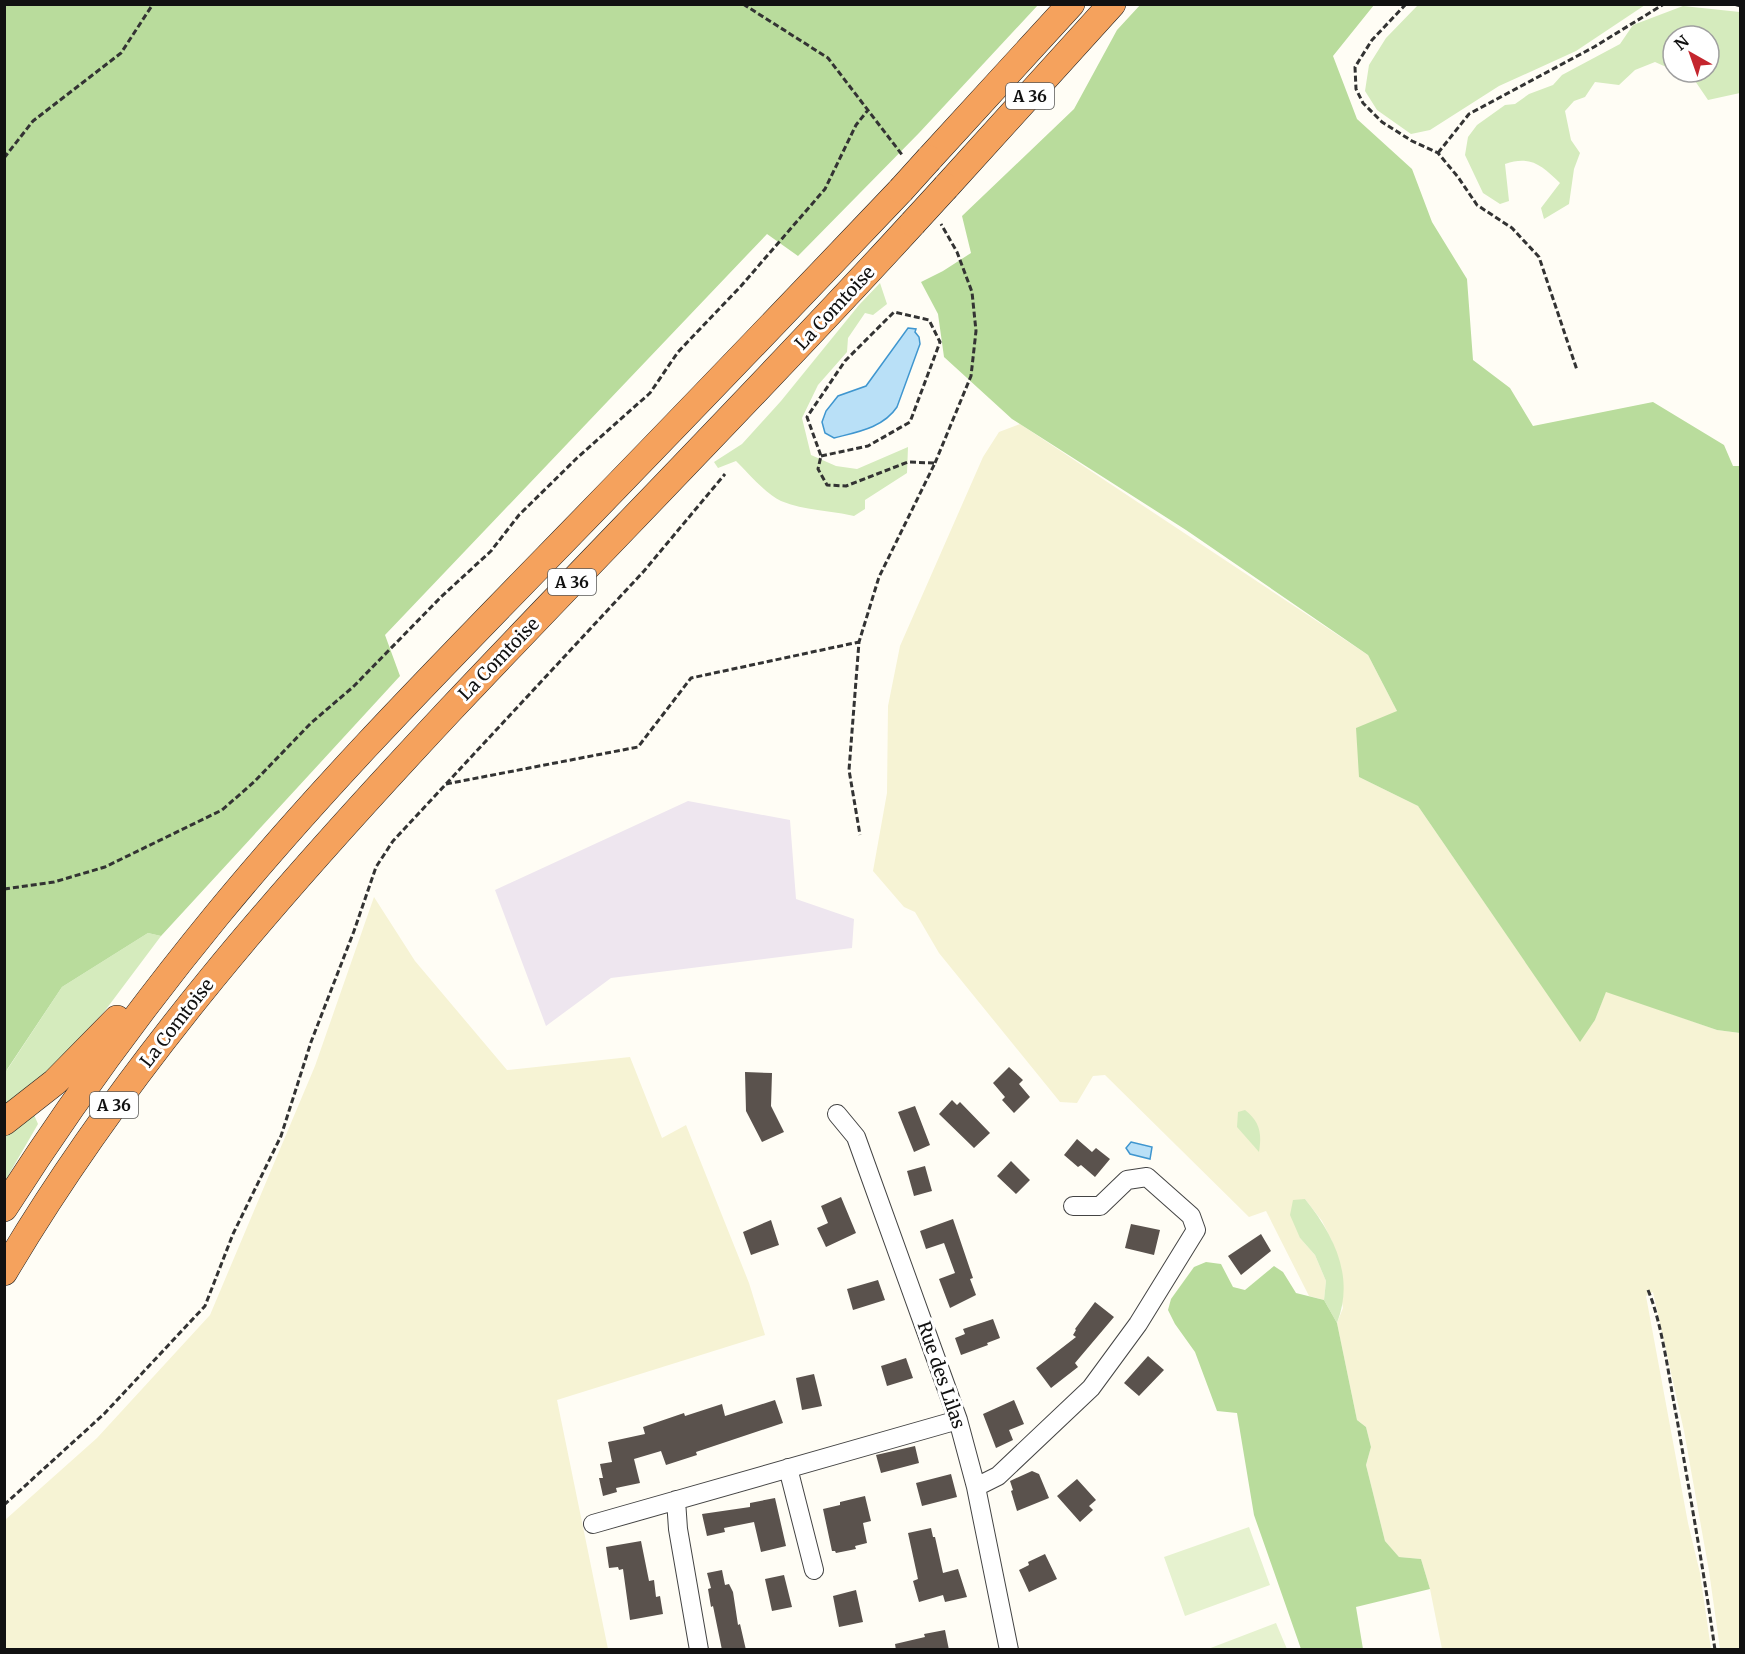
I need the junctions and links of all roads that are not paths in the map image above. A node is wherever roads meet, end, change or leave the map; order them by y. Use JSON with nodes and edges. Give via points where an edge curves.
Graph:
{"nodes":[{"id":1,"x":1071,"y":4,"type":"edge"},
{"id":2,"x":1112,"y":4,"type":"edge"},
{"id":3,"x":218,"y":914,"type":"junction"},
{"id":4,"x":837,"y":1114,"type":"dead end"},
{"id":5,"x":4,"y":1122,"type":"edge"},
{"id":6,"x":1073,"y":1206,"type":"dead end"},
{"id":7,"x":4,"y":1208,"type":"edge"},
{"id":8,"x":4,"y":1272,"type":"edge"},
{"id":9,"x":958,"y":1420,"type":"junction"},
{"id":10,"x":788,"y":1468,"type":"junction"},
{"id":11,"x":976,"y":1486,"type":"junction"},
{"id":12,"x":676,"y":1500,"type":"junction"},
{"id":13,"x":593,"y":1524,"type":"dead end"},
{"id":14,"x":814,"y":1570,"type":"dead end"},
{"id":15,"x":699,"y":1650,"type":"edge"},
{"id":16,"x":1009,"y":1650,"type":"edge"}],
"edges":[{"from":1,"to":3,"type":"highway","name":"La Comtoise","number":"A 36","bridge":true,"via":[[918,160],[901,190],[434,675]]},
{"from":2,"to":8,"type":"highway","name":"La Comtoise","number":"A 36","bridge":true,"via":[[764,384],[390,774],[267,911],[128,1085]]},
{"from":3,"to":5,"type":"highway","via":[[79,1059]]},
{"from":3,"to":7,"type":"highway","name":"La Comtoise","number":"A 36","via":[[104,1061]]},
{"from":4,"to":9,"type":"street","name":"Rue des Lilas","via":[[856,1137]]},
{"from":6,"to":11,"type":"street","via":[[1100,1206],[1127,1180],[1147,1177],[1191,1216],[1196,1230],[1138,1324],[1091,1388],[998,1476]]},
{"from":9,"to":10,"type":"street"},
{"from":9,"to":11,"type":"street","name":"Rue des Lilas"},
{"from":10,"to":12,"type":"street"},
{"from":10,"to":14,"type":"street"},
{"from":11,"to":16,"type":"street","name":"Rue des Lilas"},
{"from":12,"to":13,"type":"street"},
{"from":12,"to":15,"type":"street"}]}
